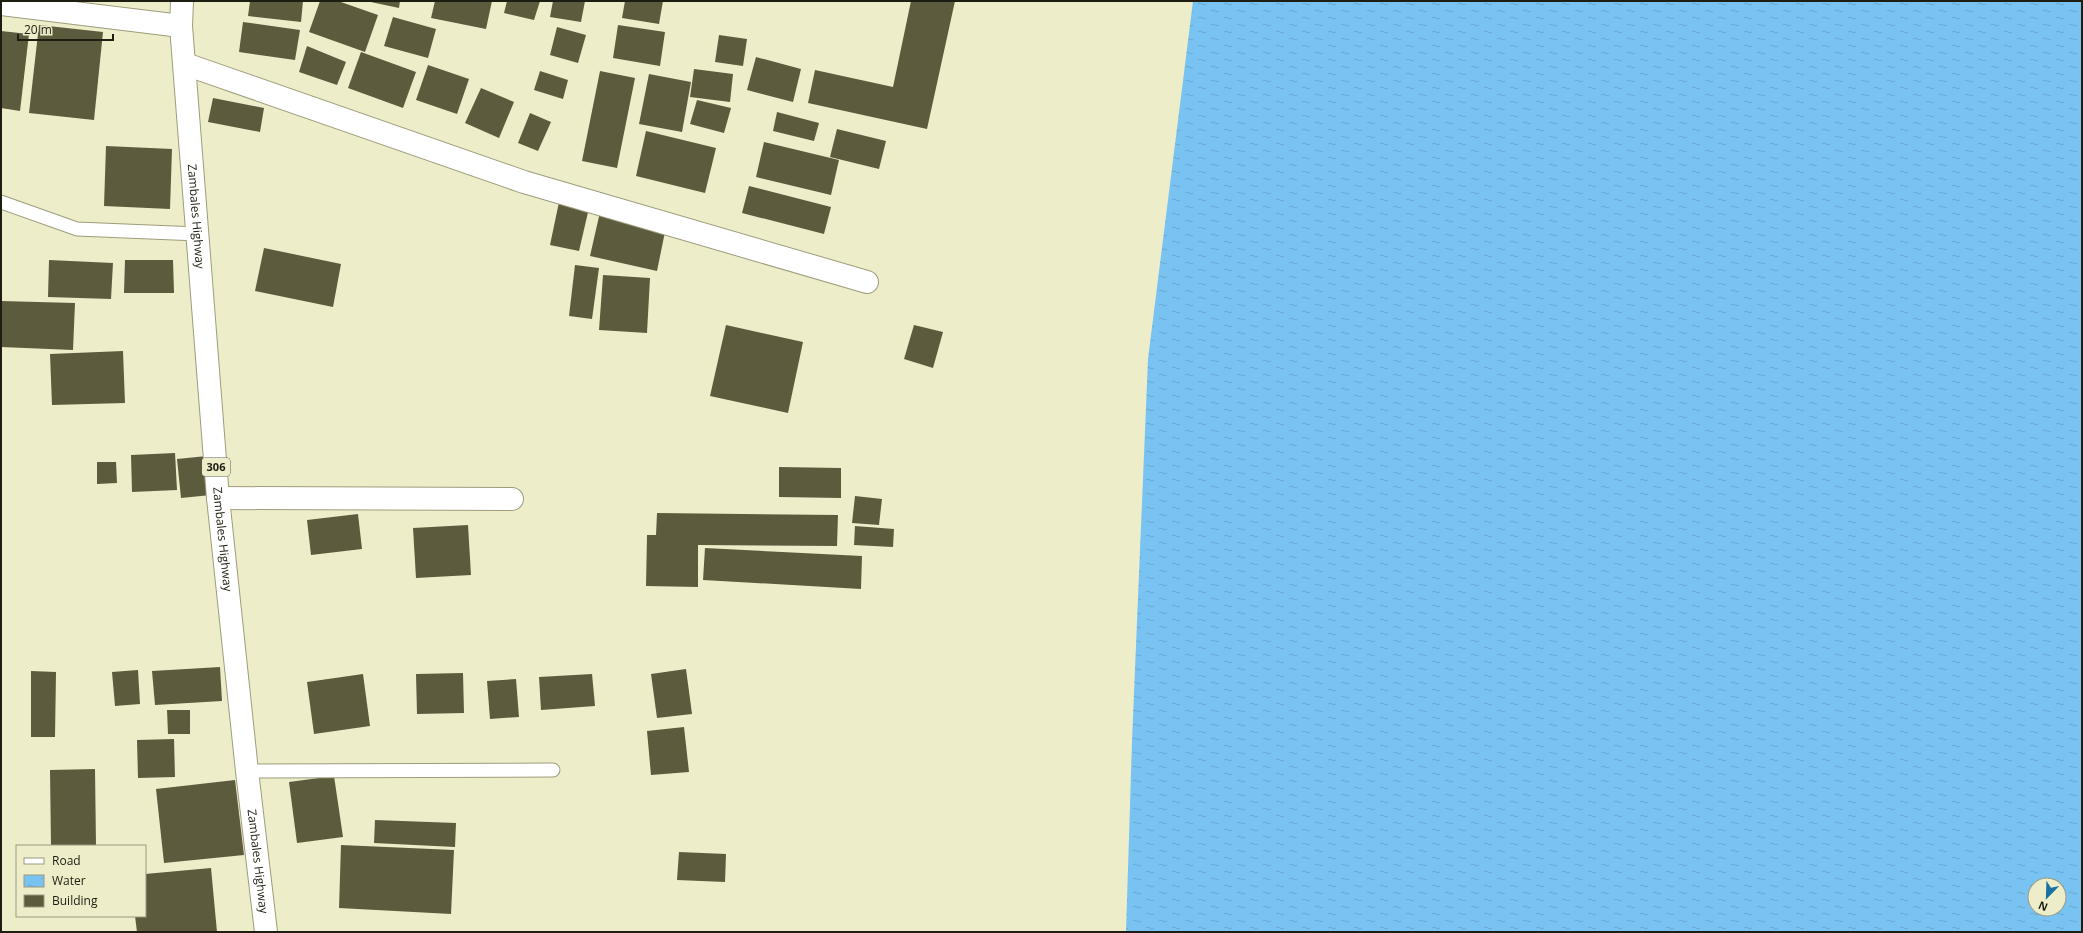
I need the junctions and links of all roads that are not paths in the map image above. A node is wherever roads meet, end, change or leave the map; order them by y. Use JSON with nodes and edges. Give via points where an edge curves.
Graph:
{"nodes":[{"id":1,"x":182,"y":1,"type":"edge"},
{"id":2,"x":1,"y":4,"type":"edge"},
{"id":3,"x":182,"y":26,"type":"junction"},
{"id":4,"x":185,"y":64,"type":"junction"},
{"id":5,"x":1,"y":202,"type":"edge"},
{"id":6,"x":198,"y":234,"type":"junction"},
{"id":7,"x":868,"y":282,"type":"dead end"},
{"id":8,"x":218,"y":498,"type":"junction"},
{"id":9,"x":512,"y":499,"type":"dead end"},
{"id":10,"x":553,"y":770,"type":"dead end"},
{"id":11,"x":247,"y":771,"type":"junction"},
{"id":12,"x":266,"y":932,"type":"edge"}],
"edges":[{"from":1,"to":3,"type":"street","name":"Zambales Highway","number":"306"},
{"from":2,"to":3,"type":"street"},
{"from":3,"to":4,"type":"street","name":"Zambales Highway","number":"306"},
{"from":4,"to":6,"type":"street","name":"Zambales Highway","number":"306"},
{"from":4,"to":7,"type":"street","via":[[524,182]]},
{"from":5,"to":6,"type":"lane","via":[[77,229]]},
{"from":6,"to":8,"type":"street","name":"Zambales Highway","number":"306"},
{"from":8,"to":9,"type":"street"},
{"from":8,"to":11,"type":"street","name":"Zambales Highway","number":"306"},
{"from":10,"to":11,"type":"lane"},
{"from":11,"to":12,"type":"street","name":"Zambales Highway","number":"306"}]}
